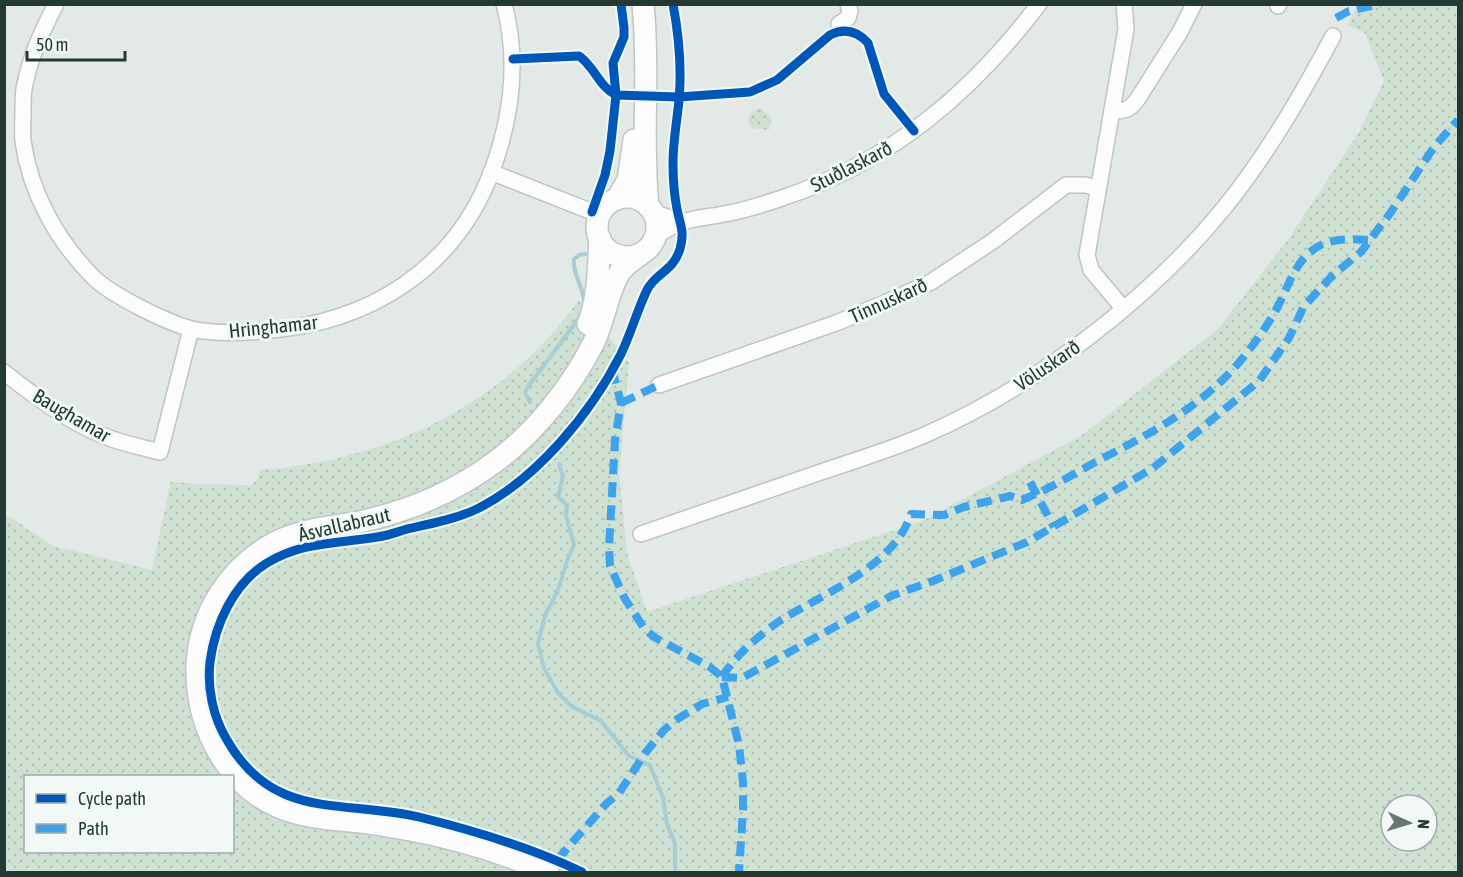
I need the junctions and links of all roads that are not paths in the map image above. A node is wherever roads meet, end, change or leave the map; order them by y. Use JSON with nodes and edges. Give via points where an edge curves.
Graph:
{"nodes":[{"id":1,"x":56,"y":4,"type":"edge"},
{"id":2,"x":504,"y":4,"type":"edge"},
{"id":3,"x":631,"y":4,"type":"edge"},
{"id":4,"x":643,"y":4,"type":"edge"},
{"id":5,"x":848,"y":4,"type":"edge"},
{"id":6,"x":1039,"y":4,"type":"edge"},
{"id":7,"x":1124,"y":4,"type":"edge"},
{"id":8,"x":1194,"y":4,"type":"edge"},
{"id":9,"x":839,"y":24,"type":"dead end"},
{"id":10,"x":1333,"y":36,"type":"dead end"},
{"id":11,"x":1112,"y":111,"type":"junction"},
{"id":12,"x":491,"y":172,"type":"junction"},
{"id":13,"x":1098,"y":188,"type":"junction"},
{"id":14,"x":617,"y":199,"type":"junction"},
{"id":15,"x":651,"y":209,"type":"junction"},
{"id":16,"x":600,"y":215,"type":"junction"},
{"id":17,"x":681,"y":222,"type":"junction"},
{"id":18,"x":656,"y":236,"type":"junction"},
{"id":19,"x":600,"y":239,"type":"junction"},
{"id":20,"x":641,"y":254,"type":"junction"},
{"id":21,"x":1123,"y":308,"type":"junction"},
{"id":22,"x":191,"y":329,"type":"junction"},
{"id":23,"x":4,"y":372,"type":"edge"},
{"id":24,"x":659,"y":385,"type":"dead end"},
{"id":25,"x":641,"y":534,"type":"dead end"},
{"id":26,"x":218,"y":775,"type":"edge"},
{"id":27,"x":234,"y":794,"type":"edge"},
{"id":28,"x":511,"y":873,"type":"edge"},
{"id":29,"x":548,"y":873,"type":"edge"}],
"edges":[{"from":1,"to":22,"type":"street","name":"Hringhamar","via":[[36,42],[24,90],[23,141],[36,193],[59,236],[96,280],[139,308]]},
{"from":2,"to":12,"type":"street","name":"Hringhamar","via":[[512,39],[512,90]]},
{"from":3,"to":14,"type":"main road","via":[[635,126],[628,180]]},
{"from":4,"to":15,"type":"main road","via":[[647,87],[645,172]]},
{"from":5,"to":9,"type":"street","via":[[848,18]]},
{"from":6,"to":17,"type":"street","name":"Stuðlaskarð","via":[[975,79],[932,118],[889,148],[804,190],[758,206]]},
{"from":7,"to":11,"type":"street","via":[[1126,29]]},
{"from":8,"to":11,"type":"street","via":[[1137,100],[1122,112]]},
{"from":10,"to":21,"type":"street","name":"Völuskarð","via":[[1295,105],[1223,209],[1150,286]]},
{"from":11,"to":13,"type":"street"},
{"from":12,"to":16,"type":"street"},
{"from":12,"to":22,"type":"street","name":"Hringhamar","via":[[480,201],[448,245],[396,291],[369,306],[327,321],[277,330],[232,333]]},
{"from":13,"to":21,"type":"street","via":[[1088,263]]},
{"from":13,"to":24,"type":"street","name":"Tinnuskarð","via":[[1073,184],[1060,188],[974,254],[931,282],[887,302]]},
{"from":14,"to":15,"type":"main road","via":[[634,198]]},
{"from":14,"to":16,"type":"main road"},
{"from":15,"to":17,"type":"street"},
{"from":15,"to":18,"type":"main road"},
{"from":16,"to":19,"type":"main road"},
{"from":17,"to":18,"type":"street","name":"Stuðlaskarð"},
{"from":18,"to":20,"type":"main road"},
{"from":19,"to":20,"type":"main road","via":[[612,253]]},
{"from":19,"to":26,"type":"main road","name":"Ásvallabraut","via":[[592,315],[579,346],[562,375],[503,439],[476,460],[394,500],[280,525],[245,548],[226,567],[198,614],[186,664],[187,700],[195,735]]},
{"from":20,"to":29,"type":"main road","name":"Ásvallabraut","via":[[621,270],[594,343],[576,372],[536,424],[502,457],[423,504],[373,519],[301,532],[270,545],[243,565],[220,591],[205,622],[198,655],[200,703],[213,742],[232,773],[267,801],[307,816],[399,828],[458,841]]},
{"from":21,"to":25,"type":"street","name":"Völuskarð","via":[[1035,374],[928,434]]},
{"from":22,"to":23,"type":"street","name":"Baughamar","via":[[160,452],[113,440],[84,426]]},
{"from":27,"to":28,"type":"main road","via":[[264,817],[295,827],[434,849]]}]}
